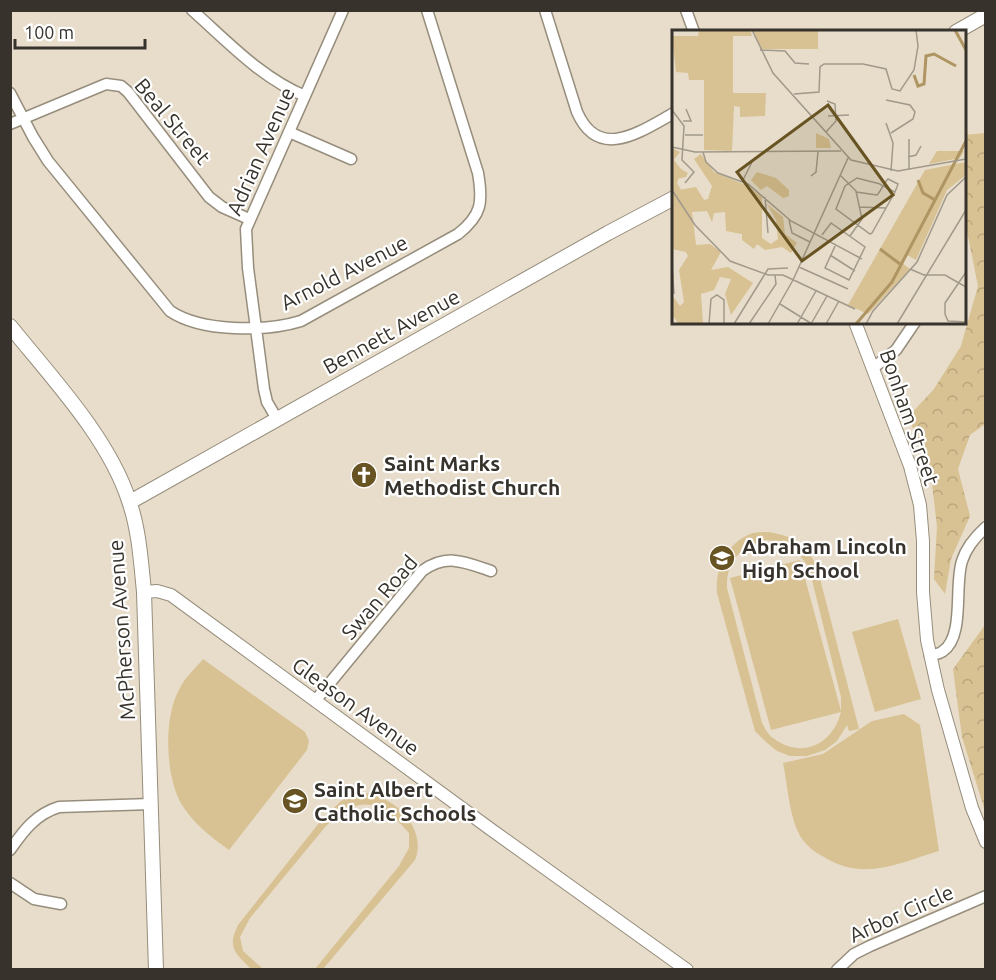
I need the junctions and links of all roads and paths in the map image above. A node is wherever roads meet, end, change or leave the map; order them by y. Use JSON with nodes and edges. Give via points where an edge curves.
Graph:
{"nodes":[{"id":1,"x":192,"y":10,"type":"edge"},
{"id":2,"x":344,"y":10,"type":"edge"},
{"id":3,"x":427,"y":10,"type":"edge"},
{"id":4,"x":545,"y":10,"type":"edge"},
{"id":5,"x":686,"y":10,"type":"edge"},
{"id":6,"x":986,"y":15,"type":"edge"},
{"id":7,"x":693,"y":30,"type":"edge"},
{"id":8,"x":960,"y":30,"type":"edge"},
{"id":9,"x":10,"y":93,"type":"edge"},
{"id":10,"x":305,"y":96,"type":"junction"},
{"id":11,"x":672,"y":114,"type":"edge"},
{"id":12,"x":23,"y":118,"type":"junction"},
{"id":13,"x":10,"y":123,"type":"edge"},
{"id":14,"x":289,"y":132,"type":"junction"},
{"id":15,"x":351,"y":159,"type":"dead end"},
{"id":16,"x":672,"y":199,"type":"edge"},
{"id":17,"x":249,"y":219,"type":"junction"},
{"id":18,"x":856,"y":324,"type":"edge"},
{"id":19,"x":914,"y":324,"type":"edge"},
{"id":20,"x":10,"y":326,"type":"edge"},
{"id":21,"x":256,"y":327,"type":"junction"},
{"id":22,"x":873,"y":368,"type":"junction"},
{"id":23,"x":277,"y":418,"type":"junction"},
{"id":24,"x":130,"y":502,"type":"junction"},
{"id":25,"x":986,"y":528,"type":"edge"},
{"id":26,"x":491,"y":571,"type":"dead end"},
{"id":27,"x":144,"y":592,"type":"junction"},
{"id":28,"x":930,"y":656,"type":"junction"},
{"id":29,"x":315,"y":701,"type":"junction"},
{"id":30,"x":151,"y":804,"type":"junction"},
{"id":31,"x":986,"y":842,"type":"edge"},
{"id":32,"x":10,"y":850,"type":"edge"},
{"id":33,"x":10,"y":883,"type":"edge"},
{"id":34,"x":986,"y":896,"type":"edge"},
{"id":35,"x":62,"y":904,"type":"dead end"},
{"id":36,"x":156,"y":969,"type":"edge"},
{"id":37,"x":687,"y":969,"type":"edge"},
{"id":38,"x":837,"y":969,"type":"edge"}],
"edges":[{"from":1,"to":10,"type":"street","via":[[269,77]]},
{"from":2,"to":10,"type":"street","name":"Adrian Avenue"},
{"from":3,"to":21,"type":"street","name":"Arnold Avenue","via":[[478,173],[482,196],[475,218],[458,234],[301,321],[273,328]]},
{"from":4,"to":11,"type":"street","via":[[577,112],[586,127],[612,140],[625,139]]},
{"from":5,"to":7,"type":"street"},
{"from":6,"to":8,"type":"main road"},
{"from":9,"to":12,"type":"street","name":"Arnold Avenue"},
{"from":10,"to":14,"type":"street","name":"Adrian Avenue"},
{"from":12,"to":13,"type":"street","name":"Beal Street"},
{"from":12,"to":17,"type":"street","name":"Beal Street","via":[[106,84],[121,86],[209,197]]},
{"from":12,"to":21,"type":"street","name":"Arnold Avenue","via":[[48,161],[170,311],[196,324]]},
{"from":14,"to":15,"type":"street"},
{"from":14,"to":17,"type":"street","name":"Adrian Avenue"},
{"from":16,"to":23,"type":"main road","name":"Bennett Avenue"},
{"from":17,"to":21,"type":"street","name":"Adrian Avenue","via":[[246,243]]},
{"from":18,"to":22,"type":"street","name":"Bonham Street"},
{"from":19,"to":22,"type":"street","via":[[896,350]]},
{"from":20,"to":24,"type":"main road","name":"McPherson Avenue","via":[[86,422],[114,465]]},
{"from":21,"to":23,"type":"street","name":"Adrian Avenue","via":[[267,402]]},
{"from":22,"to":28,"type":"street","name":"Bonham Street","via":[[910,466],[920,505],[924,617]]},
{"from":23,"to":24,"type":"main road","name":"Bennett Avenue"},
{"from":24,"to":27,"type":"main road","name":"McPherson Avenue"},
{"from":25,"to":28,"type":"street","via":[[968,546],[962,560],[950,643],[943,652]]},
{"from":26,"to":29,"type":"street","name":"Swan Road","via":[[444,560],[422,571]]},
{"from":27,"to":29,"type":"street","name":"Gleason Avenue","via":[[171,595]]},
{"from":27,"to":30,"type":"main road","name":"McPherson Avenue"},
{"from":28,"to":31,"type":"street","name":"Bonham Street","via":[[972,808]]},
{"from":29,"to":37,"type":"street","name":"Gleason Avenue"},
{"from":30,"to":32,"type":"street","via":[[50,810],[29,825]]},
{"from":30,"to":36,"type":"main road","name":"McPherson Avenue"},
{"from":33,"to":35,"type":"street","via":[[34,899]]},
{"from":34,"to":38,"type":"street","name":"Arbor Circle","via":[[870,946]]}]}
